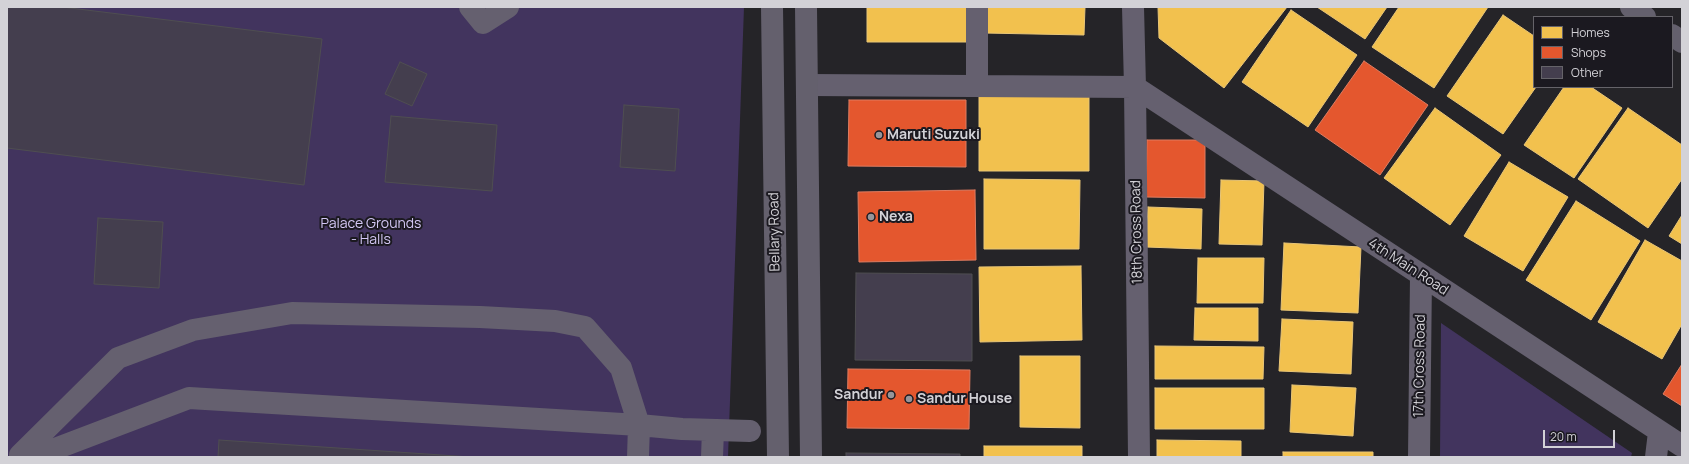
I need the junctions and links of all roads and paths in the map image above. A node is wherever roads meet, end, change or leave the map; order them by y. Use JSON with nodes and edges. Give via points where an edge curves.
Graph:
{"nodes":[{"id":1,"x":470,"y":7,"type":"edge"},
{"id":2,"x":508,"y":7,"type":"edge"},
{"id":3,"x":772,"y":7,"type":"edge"},
{"id":4,"x":806,"y":7,"type":"edge"},
{"id":5,"x":977,"y":7,"type":"edge"},
{"id":6,"x":1133,"y":7,"type":"edge"},
{"id":7,"x":1631,"y":7,"type":"edge"},
{"id":8,"x":1644,"y":16,"type":"edge"},
{"id":9,"x":1673,"y":36,"type":"edge"},
{"id":10,"x":1682,"y":42,"type":"edge"},
{"id":11,"x":808,"y":85,"type":"junction"},
{"id":12,"x":977,"y":86,"type":"junction"},
{"id":13,"x":1135,"y":87,"type":"junction"},
{"id":14,"x":1421,"y":276,"type":"junction"},
{"id":15,"x":639,"y":425,"type":"junction"},
{"id":16,"x":713,"y":430,"type":"junction"},
{"id":17,"x":750,"y":431,"type":"dead end"},
{"id":18,"x":1659,"y":432,"type":"junction"},
{"id":19,"x":1682,"y":446,"type":"edge"},
{"id":20,"x":20,"y":457,"type":"edge"},
{"id":21,"x":41,"y":457,"type":"edge"},
{"id":22,"x":638,"y":457,"type":"edge"},
{"id":23,"x":712,"y":457,"type":"edge"},
{"id":24,"x":778,"y":457,"type":"edge"},
{"id":25,"x":811,"y":457,"type":"edge"},
{"id":26,"x":1139,"y":457,"type":"edge"},
{"id":27,"x":1419,"y":457,"type":"edge"},
{"id":28,"x":1656,"y":457,"type":"edge"}],
"edges":[{"from":1,"to":2,"type":"street","via":[[483,23]]},
{"from":3,"to":24,"type":"main road","name":"Bellary Road"},
{"from":4,"to":11,"type":"main road"},
{"from":5,"to":12,"type":"street"},
{"from":6,"to":13,"type":"street","name":"18th Cross Road"},
{"from":7,"to":8,"type":"main road"},
{"from":9,"to":10,"type":"main road"},
{"from":11,"to":12,"type":"street"},
{"from":11,"to":25,"type":"main road"},
{"from":12,"to":13,"type":"street"},
{"from":13,"to":14,"type":"street","name":"4th Main Road"},
{"from":13,"to":26,"type":"street","name":"18th Cross Road"},
{"from":14,"to":18,"type":"street","name":"4th Main Road"},
{"from":14,"to":27,"type":"street","name":"17th Cross Road"},
{"from":15,"to":16,"type":"street"},
{"from":15,"to":20,"type":"street","via":[[621,368],[585,327],[555,321],[480,317],[292,314],[193,330],[118,358]]},
{"from":15,"to":21,"type":"street","via":[[189,398],[47,452]]},
{"from":15,"to":22,"type":"street"},
{"from":16,"to":17,"type":"street"},
{"from":16,"to":23,"type":"street"},
{"from":18,"to":19,"type":"street","name":"4th Main Road"},
{"from":18,"to":28,"type":"street"}]}
